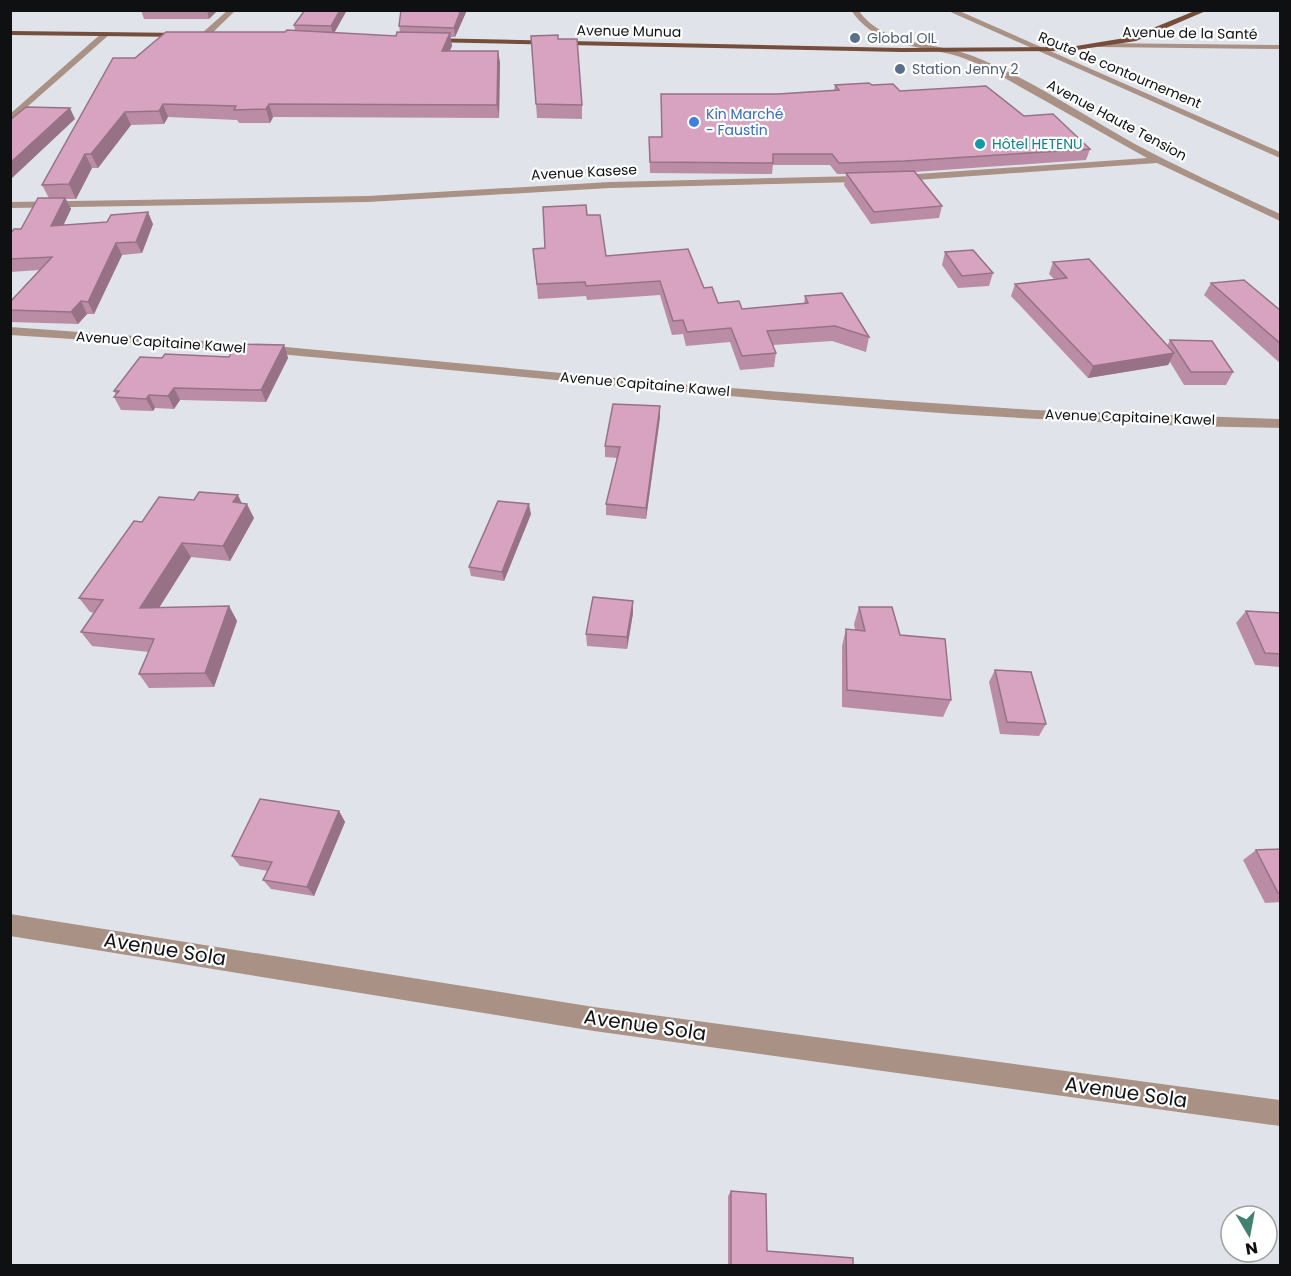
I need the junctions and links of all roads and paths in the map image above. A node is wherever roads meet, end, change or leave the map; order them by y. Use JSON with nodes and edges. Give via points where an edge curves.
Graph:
{"nodes":[{"id":1,"x":234,"y":10,"type":"edge"},
{"id":2,"x":854,"y":10,"type":"edge"},
{"id":3,"x":949,"y":10,"type":"edge"},
{"id":4,"x":1205,"y":10,"type":"edge"},
{"id":5,"x":10,"y":33,"type":"edge"},
{"id":6,"x":106,"y":34,"type":"junction"},
{"id":7,"x":204,"y":36,"type":"junction"},
{"id":8,"x":216,"y":36,"type":"edge"},
{"id":9,"x":417,"y":40,"type":"edge"},
{"id":10,"x":1099,"y":45,"type":"junction"},
{"id":11,"x":1281,"y":47,"type":"edge"},
{"id":12,"x":939,"y":50,"type":"junction"},
{"id":13,"x":1040,"y":50,"type":"junction"},
{"id":14,"x":10,"y":119,"type":"edge"},
{"id":15,"x":1281,"y":154,"type":"edge"},
{"id":16,"x":1159,"y":160,"type":"junction"},
{"id":17,"x":10,"y":205,"type":"edge"},
{"id":18,"x":1281,"y":218,"type":"edge"},
{"id":19,"x":10,"y":331,"type":"edge"},
{"id":20,"x":1281,"y":424,"type":"edge"},
{"id":21,"x":10,"y":925,"type":"edge"},
{"id":22,"x":1281,"y":1113,"type":"edge"}],
"edges":[{"from":1,"to":7,"type":"street"},
{"from":2,"to":12,"type":"street","name":"Avenue Haute Tension","via":[[871,28],[892,39]]},
{"from":3,"to":13,"type":"street","name":"Route de contournement"},
{"from":4,"to":10,"type":"main road","name":"Avenue Munua","via":[[1132,39]]},
{"from":5,"to":6,"type":"main road"},
{"from":6,"to":7,"type":"main road"},
{"from":6,"to":14,"type":"street"},
{"from":7,"to":8,"type":"main road"},
{"from":9,"to":12,"type":"main road","name":"Avenue Munua"},
{"from":10,"to":11,"type":"street","name":"Avenue de la Santé"},
{"from":10,"to":13,"type":"main road","name":"Avenue Munua"},
{"from":12,"to":13,"type":"main road","name":"Avenue Munua"},
{"from":12,"to":16,"type":"street","name":"Avenue Haute Tension","via":[[963,55],[998,71]]},
{"from":13,"to":15,"type":"street","name":"Route de contournement"},
{"from":16,"to":17,"type":"street","name":"Avenue Kasese","via":[[903,178],[610,185],[368,200]]},
{"from":16,"to":18,"type":"street","name":"Avenue Haute Tension"},
{"from":19,"to":20,"type":"street","name":"Avenue Capitaine Kawel","via":[[877,403]]},
{"from":21,"to":22,"type":"street","name":"Avenue Sola","via":[[594,1019]]}]}
